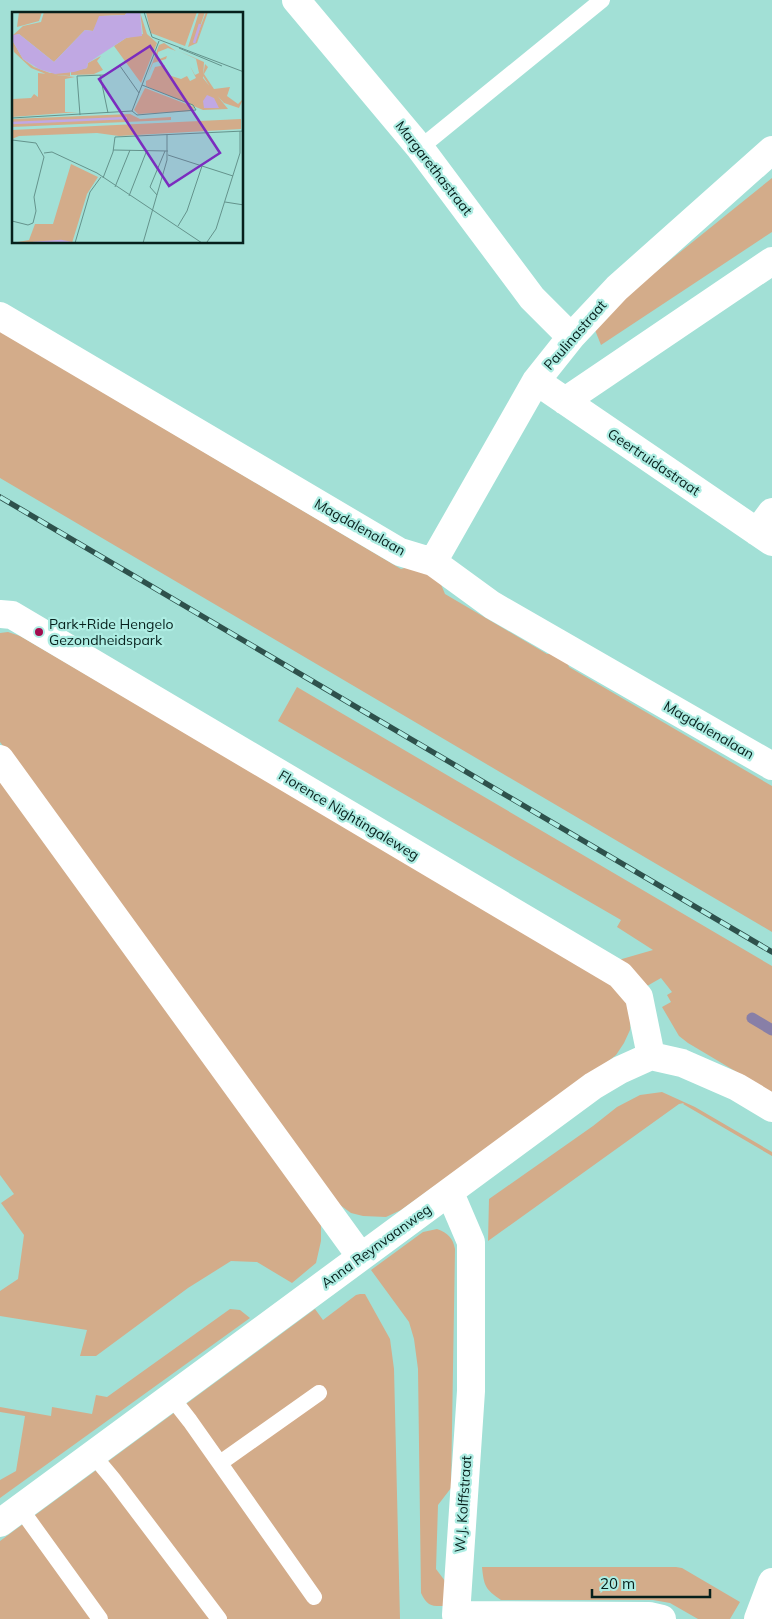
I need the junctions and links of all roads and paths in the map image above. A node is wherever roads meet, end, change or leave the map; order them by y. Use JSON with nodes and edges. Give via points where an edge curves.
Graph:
{"nodes":[{"id":1,"x":296,"y":0,"type":"edge"},
{"id":2,"x":602,"y":0,"type":"edge"},
{"id":3,"x":420,"y":148,"type":"junction"},
{"id":4,"x":772,"y":150,"type":"edge"},
{"id":5,"x":772,"y":261,"type":"edge"},
{"id":6,"x":0,"y":316,"type":"edge"},
{"id":7,"x":570,"y":337,"type":"junction"},
{"id":8,"x":536,"y":381,"type":"junction"},
{"id":9,"x":565,"y":401,"type":"junction"},
{"id":10,"x":767,"y":529,"type":"edge"},
{"id":11,"x":432,"y":562,"type":"junction"},
{"id":12,"x":0,"y":614,"type":"edge"},
{"id":13,"x":0,"y":758,"type":"edge"},
{"id":14,"x":772,"y":766,"type":"edge"},
{"id":15,"x":651,"y":1056,"type":"junction"},
{"id":16,"x":772,"y":1108,"type":"edge"},
{"id":17,"x":450,"y":1193,"type":"junction"},
{"id":18,"x":361,"y":1257,"type":"junction"},
{"id":19,"x":319,"y":1393,"type":"dead end"},
{"id":20,"x":172,"y":1398,"type":"junction"},
{"id":21,"x":93,"y":1455,"type":"junction"},
{"id":22,"x":220,"y":1463,"type":"junction"},
{"id":23,"x":10,"y":1516,"type":"edge"},
{"id":24,"x":772,"y":1582,"type":"edge"},
{"id":25,"x":314,"y":1597,"type":"dead end"},
{"id":26,"x":498,"y":1617,"type":"edge"},
{"id":27,"x":100,"y":1619,"type":"edge"},
{"id":28,"x":219,"y":1619,"type":"edge"},
{"id":29,"x":662,"y":1619,"type":"edge"},
{"id":30,"x":758,"y":1619,"type":"edge"}],
"edges":[{"from":1,"to":3,"type":"street","name":"Margarethastraat"},
{"from":2,"to":3,"type":"lane"},
{"from":3,"to":7,"type":"street","name":"Margarethastraat","via":[[532,298]]},
{"from":4,"to":7,"type":"street","name":"Paulinastraat","via":[[616,288]]},
{"from":5,"to":9,"type":"street"},
{"from":6,"to":11,"type":"street","name":"Magdalenalaan","via":[[400,552]]},
{"from":7,"to":8,"type":"street","name":"Paulinastraat"},
{"from":8,"to":9,"type":"street","name":"Geertruidastraat"},
{"from":8,"to":11,"type":"street","name":"Paulinastraat"},
{"from":9,"to":10,"type":"street","name":"Geertruidastraat"},
{"from":11,"to":14,"type":"street","name":"Magdalenalaan","via":[[492,605]]},
{"from":12,"to":15,"type":"street","name":"Florence Nightingaleweg","via":[[12,615],[620,974],[639,997]]},
{"from":13,"to":18,"type":"street"},
{"from":15,"to":16,"type":"street","via":[[682,1062]]},
{"from":15,"to":17,"type":"street","name":"Anna Reynvaanweg","via":[[593,1086]]},
{"from":17,"to":18,"type":"street","name":"Anna Reynvaanweg"},
{"from":17,"to":26,"type":"street","name":"W.J. Kolffstraat","via":[[471,1242],[471,1391],[456,1615]]},
{"from":18,"to":20,"type":"street","name":"Anna Reynvaanweg"},
{"from":19,"to":22,"type":"lane"},
{"from":20,"to":21,"type":"street","name":"Anna Reynvaanweg"},
{"from":20,"to":22,"type":"lane"},
{"from":21,"to":23,"type":"street","name":"Anna Reynvaanweg"},
{"from":21,"to":28,"type":"lane"},
{"from":22,"to":25,"type":"lane"},
{"from":23,"to":27,"type":"lane"},
{"from":24,"to":30,"type":"street"},
{"from":26,"to":29,"type":"street","name":"W.J. Kolffstraat","via":[[649,1616]]}]}
